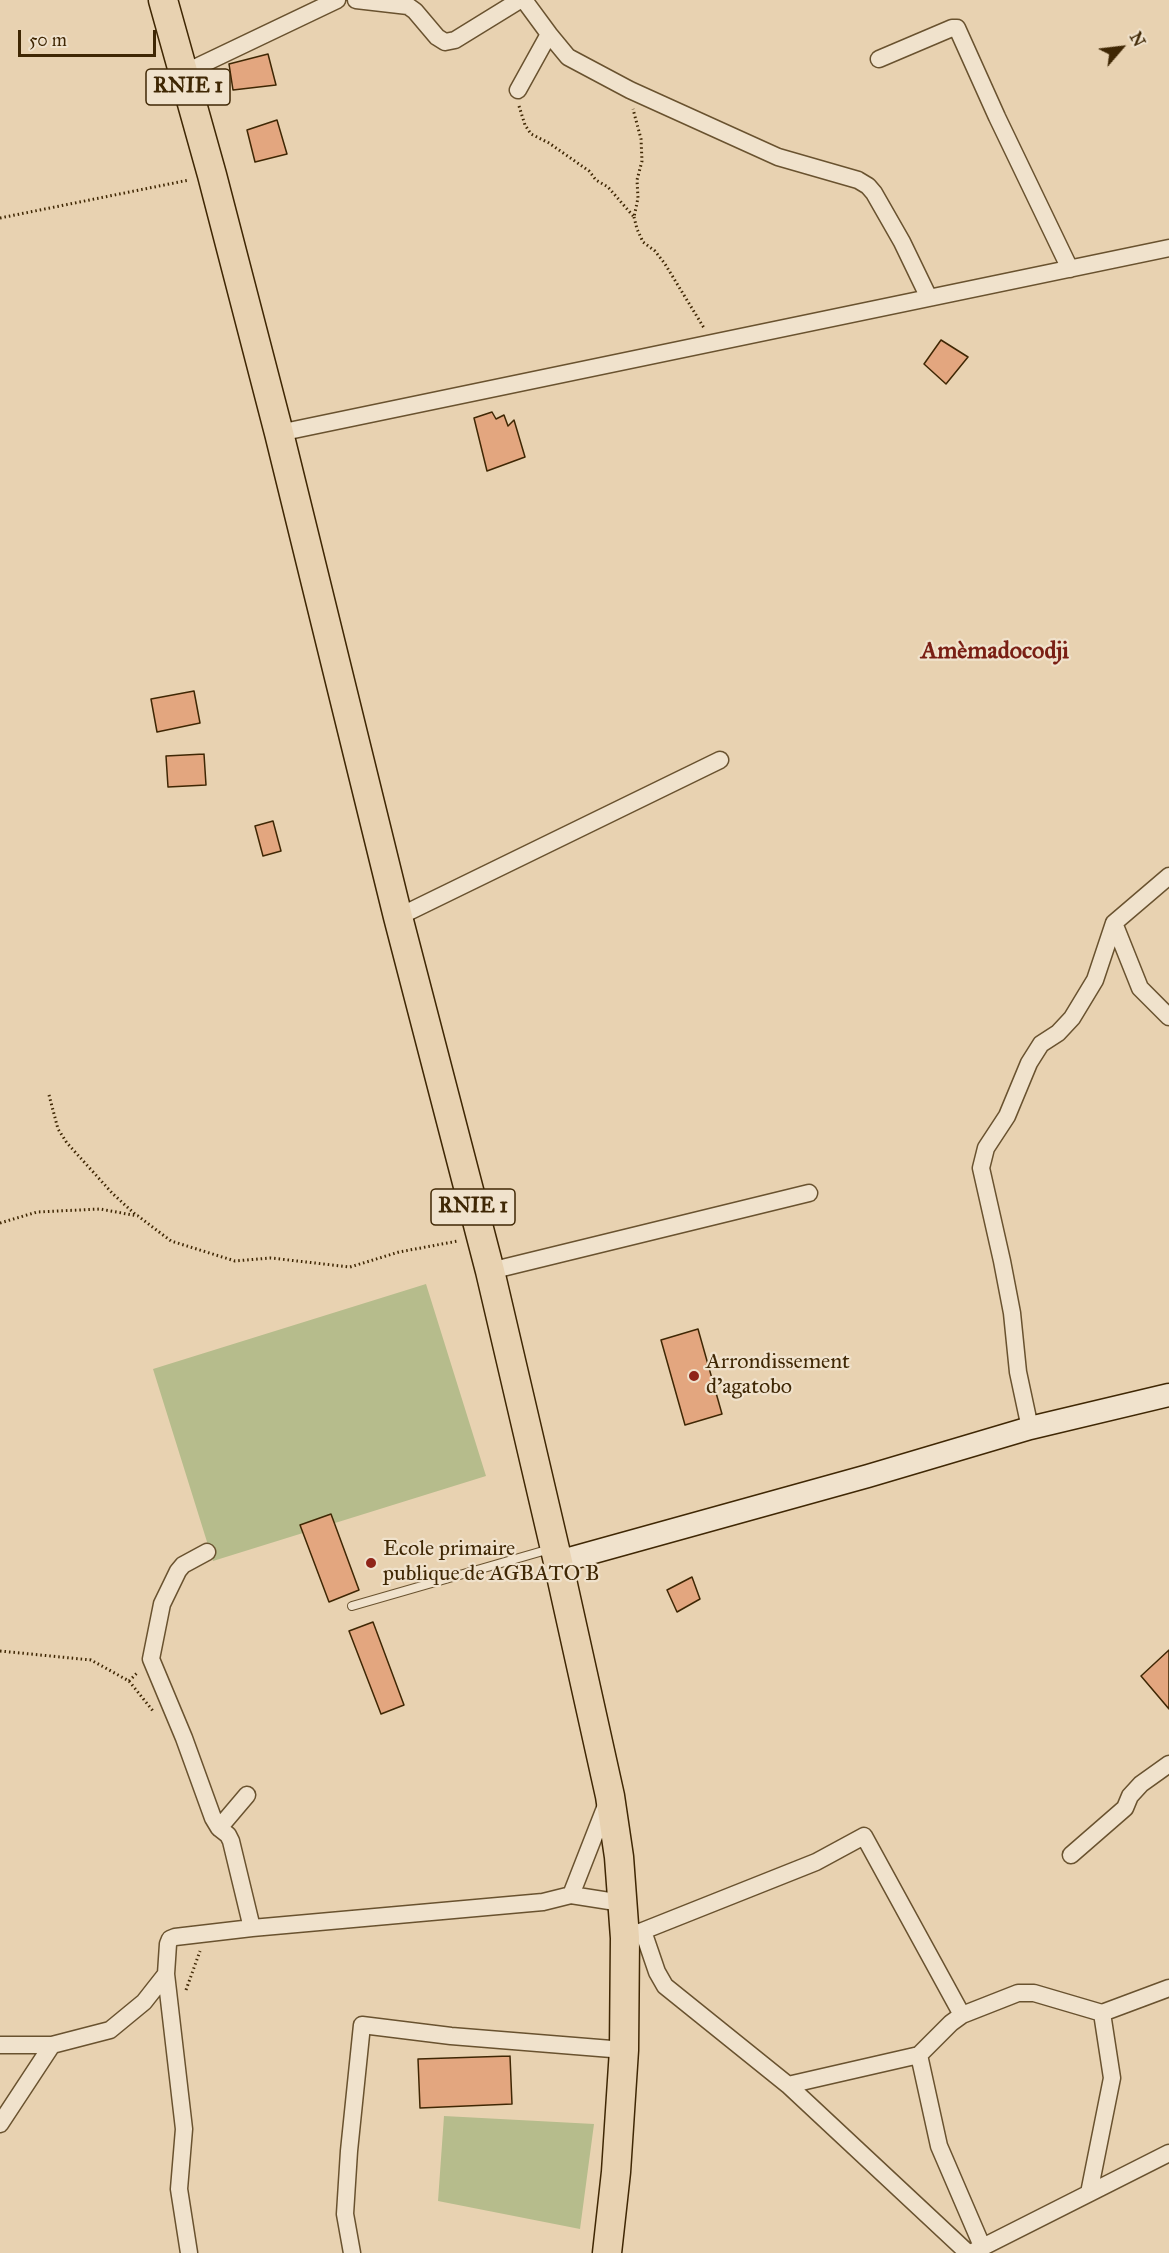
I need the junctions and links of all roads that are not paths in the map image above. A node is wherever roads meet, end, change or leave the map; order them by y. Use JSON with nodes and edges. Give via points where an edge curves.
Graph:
{"nodes":[{"id":1,"x":163,"y":0,"type":"edge"},
{"id":2,"x":337,"y":0,"type":"edge"},
{"id":3,"x":356,"y":0,"type":"edge"},
{"id":4,"x":520,"y":0,"type":"edge"},
{"id":5,"x":524,"y":0,"type":"edge"},
{"id":6,"x":549,"y":34,"type":"junction"},
{"id":7,"x":879,"y":59,"type":"dead end"},
{"id":8,"x":184,"y":73,"type":"junction"},
{"id":9,"x":518,"y":90,"type":"road end"},
{"id":10,"x":1169,"y":249,"type":"edge"},
{"id":11,"x":1070,"y":269,"type":"junction"},
{"id":12,"x":929,"y":298,"type":"junction"},
{"id":13,"x":279,"y":433,"type":"junction"},
{"id":14,"x":720,"y":760,"type":"dead end"},
{"id":15,"x":1169,"y":876,"type":"edge"},
{"id":16,"x":398,"y":917,"type":"junction"},
{"id":17,"x":1114,"y":923,"type":"junction"},
{"id":18,"x":1169,"y":1017,"type":"edge"},
{"id":19,"x":809,"y":1193,"type":"dead end"},
{"id":20,"x":490,"y":1271,"type":"junction"},
{"id":21,"x":1169,"y":1395,"type":"edge"},
{"id":22,"x":1030,"y":1428,"type":"junction"},
{"id":23,"x":207,"y":1552,"type":"dead end"},
{"id":24,"x":556,"y":1555,"type":"junction"},
{"id":25,"x":352,"y":1606,"type":"dead end"},
{"id":26,"x":1169,"y":1764,"type":"edge"},
{"id":27,"x":247,"y":1795,"type":"dead end"},
{"id":28,"x":610,"y":1796,"type":"junction"},
{"id":29,"x":219,"y":1828,"type":"junction"},
{"id":30,"x":1071,"y":1855,"type":"dead end"},
{"id":31,"x":571,"y":1895,"type":"junction"},
{"id":32,"x":622,"y":1903,"type":"junction"},
{"id":33,"x":252,"y":1928,"type":"junction"},
{"id":34,"x":634,"y":1934,"type":"junction"},
{"id":35,"x":166,"y":1974,"type":"junction"},
{"id":36,"x":1169,"y":1988,"type":"edge"},
{"id":37,"x":1102,"y":2013,"type":"junction"},
{"id":38,"x":962,"y":2015,"type":"junction"},
{"id":39,"x":0,"y":2045,"type":"edge"},
{"id":40,"x":52,"y":2045,"type":"junction"},
{"id":41,"x":624,"y":2050,"type":"junction"},
{"id":42,"x":919,"y":2055,"type":"junction"},
{"id":43,"x":788,"y":2085,"type":"junction"},
{"id":44,"x":0,"y":2124,"type":"edge"},
{"id":45,"x":1169,"y":2153,"type":"edge"},
{"id":46,"x":1089,"y":2193,"type":"junction"},
{"id":47,"x":974,"y":2251,"type":"edge"},
{"id":48,"x":189,"y":2253,"type":"edge"},
{"id":49,"x":352,"y":2253,"type":"edge"},
{"id":50,"x":607,"y":2253,"type":"edge"}],
"edges":[{"from":1,"to":8,"type":"highway","number":"RNIE 1"},
{"from":2,"to":8,"type":"street"},
{"from":3,"to":4,"type":"street","via":[[408,6],[445,42],[455,40]]},
{"from":5,"to":6,"type":"street"},
{"from":6,"to":9,"type":"street"},
{"from":6,"to":12,"type":"street","via":[[568,57],[630,90],[778,156],[868,186],[902,242]]},
{"from":7,"to":11,"type":"street","via":[[957,28]]},
{"from":8,"to":13,"type":"highway","number":"RNIE 1"},
{"from":10,"to":11,"type":"street"},
{"from":11,"to":12,"type":"street"},
{"from":12,"to":13,"type":"street"},
{"from":13,"to":16,"type":"highway","number":"RNIE 1"},
{"from":14,"to":16,"type":"street"},
{"from":15,"to":17,"type":"street"},
{"from":16,"to":20,"type":"highway","number":"RNIE 1"},
{"from":17,"to":18,"type":"street","via":[[1140,988]]},
{"from":17,"to":22,"type":"street","via":[[1095,980],[1072,1018],[1041,1044],[1007,1116],[986,1148],[981,1168],[1012,1313],[1018,1372]]},
{"from":19,"to":20,"type":"street"},
{"from":20,"to":24,"type":"highway","number":"RNIE 1"},
{"from":21,"to":22,"type":"street"},
{"from":22,"to":24,"type":"street","via":[[868,1476]]},
{"from":23,"to":29,"type":"street","via":[[178,1571],[162,1604],[151,1659]]},
{"from":24,"to":25,"type":"lane"},
{"from":24,"to":28,"type":"highway","number":"RNIE 1"},
{"from":26,"to":30,"type":"street","via":[[1141,1784],[1125,1808]]},
{"from":27,"to":29,"type":"street"},
{"from":28,"to":31,"type":"street"},
{"from":28,"to":32,"type":"highway","number":"RNIE 1"},
{"from":29,"to":33,"type":"street","via":[[231,1841]]},
{"from":31,"to":32,"type":"street"},
{"from":31,"to":33,"type":"street","via":[[543,1902]]},
{"from":32,"to":34,"type":"highway","number":"RNIE 1"},
{"from":33,"to":35,"type":"street","via":[[170,1939]]},
{"from":34,"to":38,"type":"street","via":[[816,1862],[864,1836]]},
{"from":34,"to":41,"type":"highway","number":"RNIE 1"},
{"from":34,"to":43,"type":"street","via":[[665,1986]]},
{"from":35,"to":40,"type":"street","via":[[144,2002],[116,2027]]},
{"from":35,"to":48,"type":"street","via":[[184,2129],[179,2188]]},
{"from":36,"to":37,"type":"street"},
{"from":37,"to":38,"type":"street","via":[[1027,1992]]},
{"from":37,"to":46,"type":"street","via":[[1112,2078]]},
{"from":38,"to":42,"type":"street"},
{"from":39,"to":40,"type":"street"},
{"from":40,"to":44,"type":"street"},
{"from":41,"to":49,"type":"street","via":[[362,2025],[345,2214]]},
{"from":41,"to":50,"type":"highway","number":"RNIE 1"},
{"from":42,"to":43,"type":"street"},
{"from":42,"to":47,"type":"street","via":[[939,2146]]},
{"from":43,"to":47,"type":"street"},
{"from":45,"to":46,"type":"street"},
{"from":46,"to":47,"type":"street"}]}
